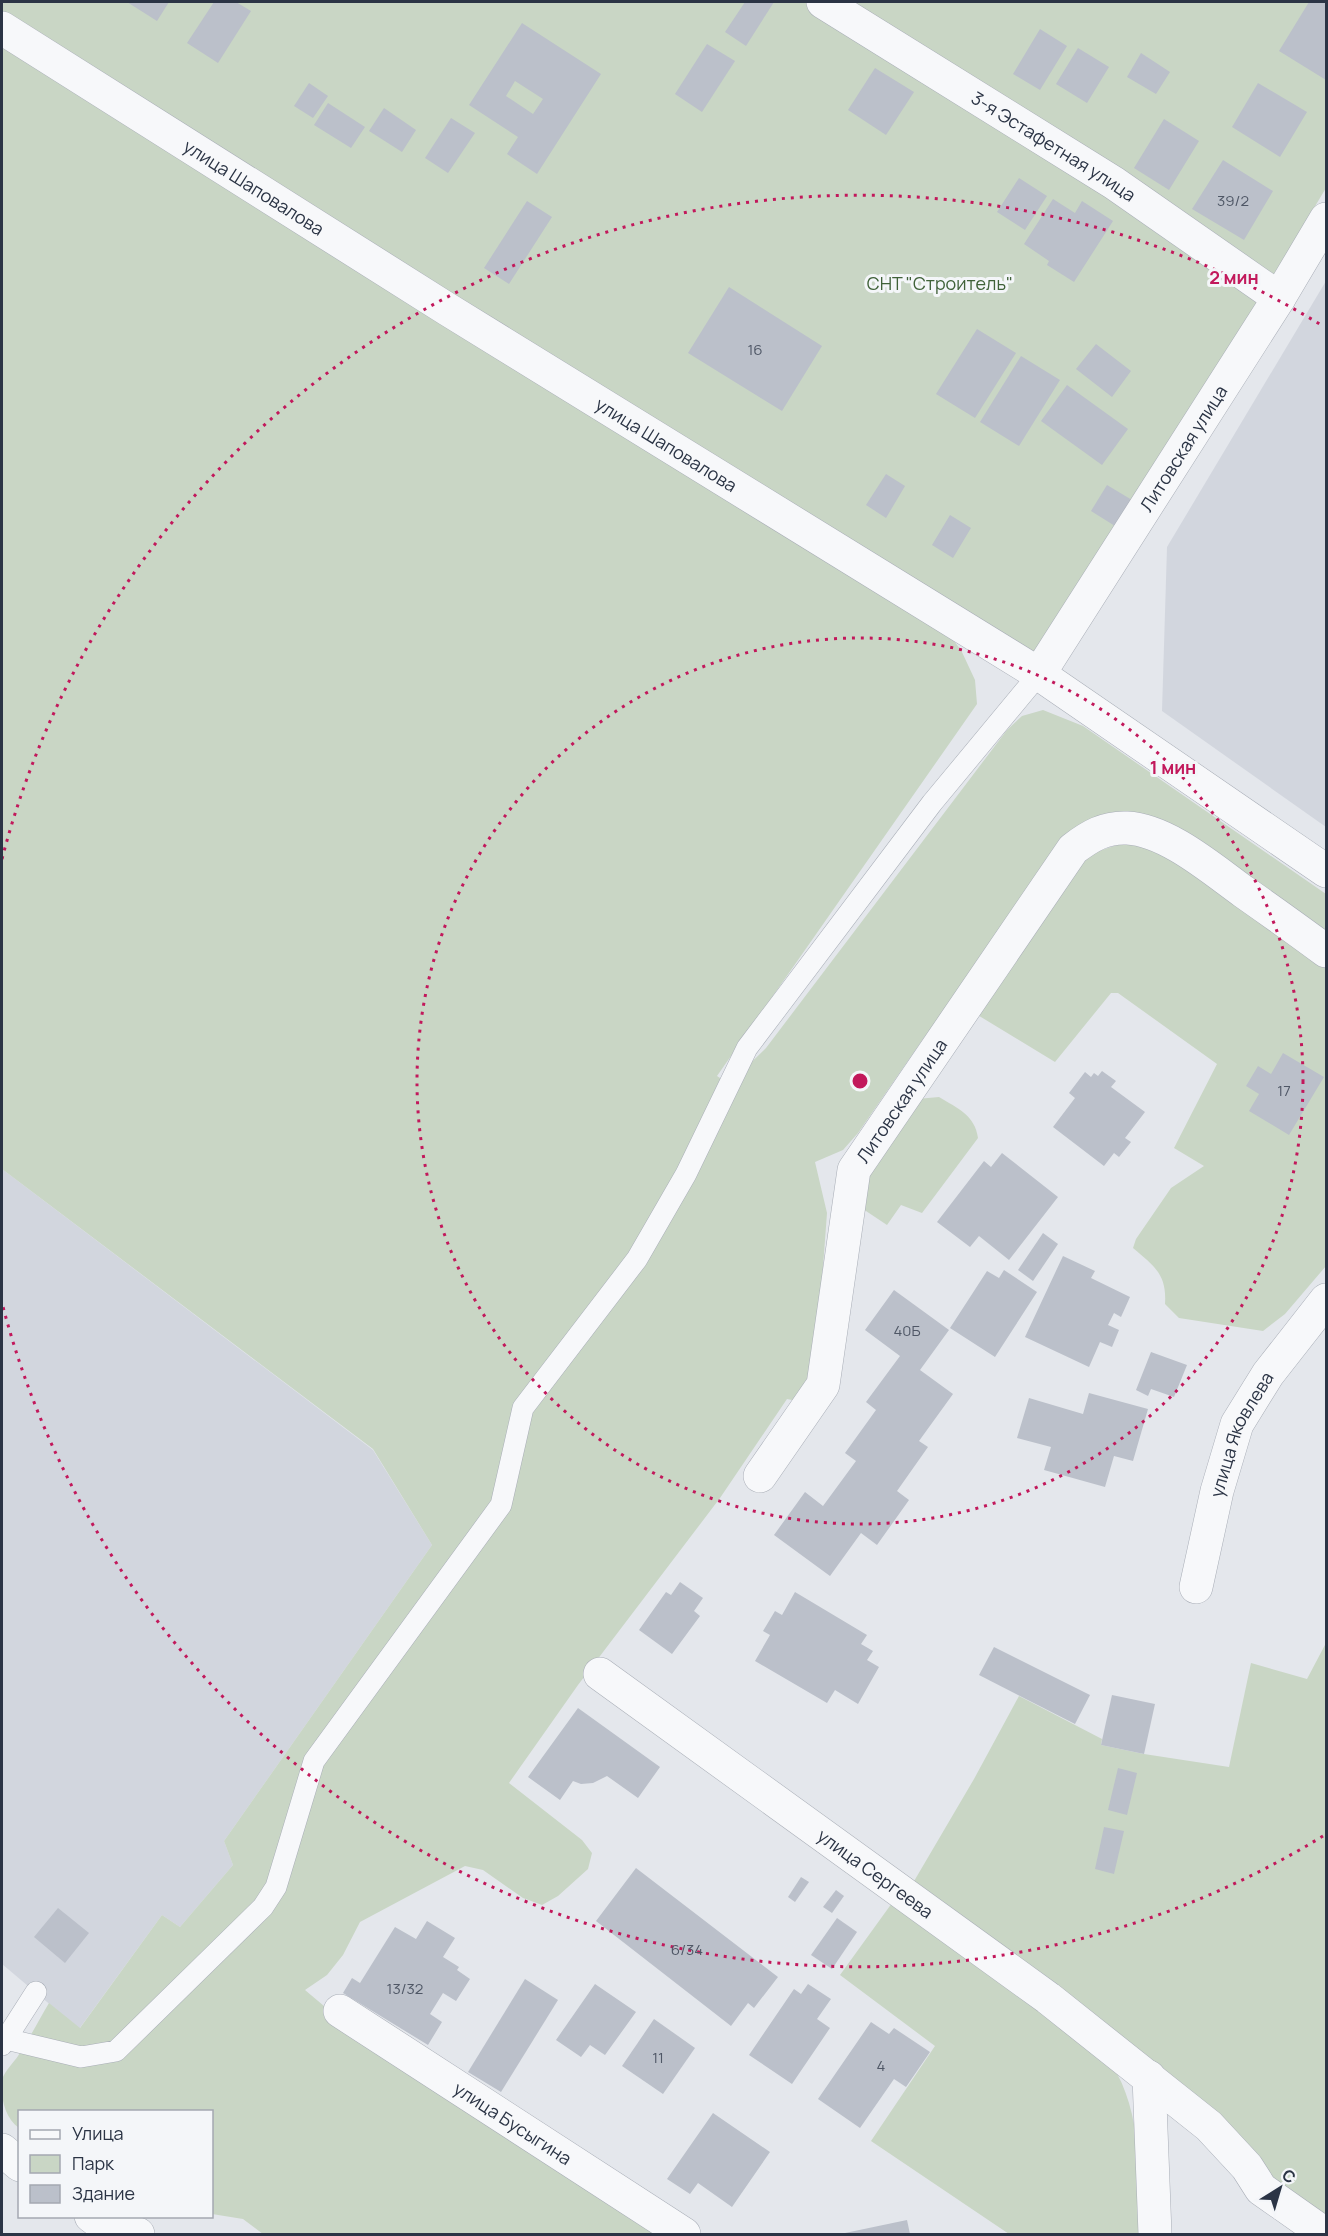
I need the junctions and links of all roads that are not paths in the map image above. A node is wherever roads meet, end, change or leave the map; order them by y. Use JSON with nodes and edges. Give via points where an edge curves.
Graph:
{"nodes":[{"id":1,"x":823,"y":2,"type":"edge"},
{"id":2,"x":2,"y":28,"type":"edge"},
{"id":3,"x":1326,"y":219,"type":"edge"},
{"id":4,"x":1279,"y":298,"type":"junction"},
{"id":5,"x":1039,"y":674,"type":"junction"},
{"id":6,"x":1326,"y":872,"type":"edge"},
{"id":7,"x":1326,"y":951,"type":"edge"},
{"id":8,"x":1326,"y":1299,"type":"edge"},
{"id":9,"x":760,"y":1476,"type":"dead end"},
{"id":10,"x":1196,"y":1587,"type":"dead end"},
{"id":11,"x":600,"y":1674,"type":"dead end"},
{"id":12,"x":36,"y":1992,"type":"dead end"},
{"id":13,"x":340,"y":2011,"type":"dead end"},
{"id":14,"x":4,"y":2042,"type":"edge"},
{"id":15,"x":1149,"y":2077,"type":"junction"},
{"id":16,"x":2,"y":2150,"type":"edge"},
{"id":17,"x":18,"y":2162,"type":"edge"},
{"id":18,"x":93,"y":2224,"type":"edge"},
{"id":19,"x":138,"y":2235,"type":"edge"},
{"id":20,"x":684,"y":2235,"type":"edge"},
{"id":21,"x":1155,"y":2235,"type":"edge"},
{"id":22,"x":1325,"y":2235,"type":"edge"}],
"edges":[{"from":1,"to":4,"type":"street","name":"3-я Эстафетная улица","via":[[1114,183]]},
{"from":2,"to":5,"type":"street","name":"улица Шаповалова","via":[[447,309]]},
{"from":3,"to":4,"type":"street","name":"Литовская улица"},
{"from":4,"to":5,"type":"street","name":"Литовская улица"},
{"from":5,"to":6,"type":"street","name":"улица Шаповалова"},
{"from":5,"to":14,"type":"lane","via":[[932,803],[747,1048],[686,1174],[637,1259],[523,1408],[501,1505],[314,1761],[276,1887],[263,1907],[116,2051],[81,2057]]},
{"from":7,"to":9,"type":"street","name":"Литовская улица","via":[[1198,859],[1151,834],[1129,828],[1110,829],[1073,849],[854,1170],[823,1385]]},
{"from":8,"to":10,"type":"street","name":"улица Яковлева","via":[[1268,1374],[1237,1424],[1217,1491]]},
{"from":11,"to":15,"type":"street","name":"улица Сергеева","via":[[1048,1998]]},
{"from":12,"to":14,"type":"lane"},
{"from":13,"to":20,"type":"street","name":"улица Бусыгина"},
{"from":15,"to":21,"type":"street"},
{"from":15,"to":22,"type":"street","name":"улица Сергеева","via":[[1209,2126],[1247,2167],[1261,2189]]},
{"from":16,"to":17,"type":"street"},
{"from":18,"to":19,"type":"street"}]}
